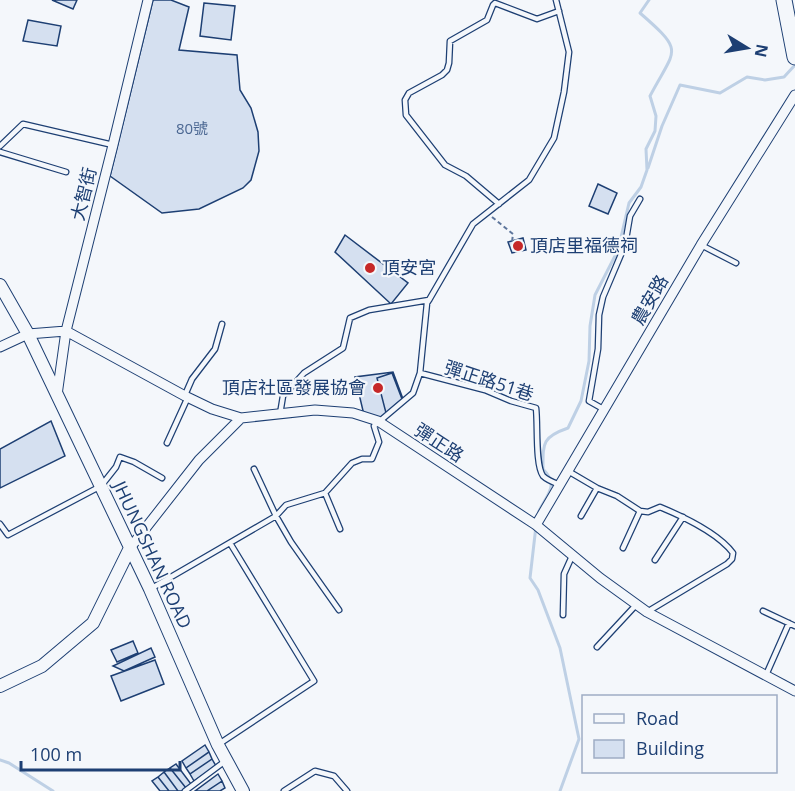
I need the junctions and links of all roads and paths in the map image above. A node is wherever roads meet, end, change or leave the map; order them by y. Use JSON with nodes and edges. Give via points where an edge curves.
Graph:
{"nodes":[{"id":1,"x":148,"y":0,"type":"edge"},
{"id":2,"x":556,"y":0,"type":"edge"},
{"id":3,"x":783,"y":0,"type":"edge"},
{"id":4,"x":491,"y":2,"type":"edge"},
{"id":5,"x":559,"y":11,"type":"junction"},
{"id":6,"x":795,"y":57,"type":"edge"},
{"id":7,"x":795,"y":94,"type":"edge"},
{"id":8,"x":113,"y":145,"type":"junction"},
{"id":9,"x":0,"y":146,"type":"edge"},
{"id":10,"x":0,"y":152,"type":"edge"},
{"id":11,"x":66,"y":172,"type":"dead end"},
{"id":12,"x":640,"y":199,"type":"dead end"},
{"id":13,"x":499,"y":204,"type":"junction"},
{"id":14,"x":487,"y":213,"type":"junction"},
{"id":15,"x":512,"y":242,"type":"dead end"},
{"id":16,"x":701,"y":245,"type":"junction"},
{"id":17,"x":736,"y":262,"type":"dead end"},
{"id":18,"x":0,"y":285,"type":"edge"},
{"id":19,"x":429,"y":300,"type":"junction"},
{"id":20,"x":222,"y":324,"type":"dead end"},
{"id":21,"x":66,"y":331,"type":"junction"},
{"id":22,"x":28,"y":334,"type":"junction"},
{"id":23,"x":0,"y":347,"type":"edge"},
{"id":24,"x":420,"y":373,"type":"junction"},
{"id":25,"x":57,"y":396,"type":"junction"},
{"id":26,"x":187,"y":397,"type":"junction"},
{"id":27,"x":605,"y":410,"type":"junction"},
{"id":28,"x":280,"y":414,"type":"junction"},
{"id":29,"x":242,"y":418,"type":"junction"},
{"id":30,"x":378,"y":421,"type":"junction"},
{"id":31,"x":167,"y":443,"type":"dead end"},
{"id":32,"x":254,"y":470,"type":"dead end"},
{"id":33,"x":568,"y":471,"type":"junction"},
{"id":34,"x":162,"y":478,"type":"dead end"},
{"id":35,"x":560,"y":485,"type":"junction"},
{"id":36,"x":101,"y":486,"type":"junction"},
{"id":37,"x":597,"y":488,"type":"junction"},
{"id":38,"x":325,"y":493,"type":"junction"},
{"id":39,"x":640,"y":511,"type":"junction"},
{"id":40,"x":276,"y":516,"type":"junction"},
{"id":41,"x":581,"y":516,"type":"dead end"},
{"id":42,"x":683,"y":517,"type":"junction"},
{"id":43,"x":0,"y":524,"type":"edge"},
{"id":44,"x":536,"y":525,"type":"junction"},
{"id":45,"x":340,"y":530,"type":"dead end"},
{"id":46,"x":230,"y":543,"type":"junction"},
{"id":47,"x":130,"y":548,"type":"junction"},
{"id":48,"x":623,"y":548,"type":"dead end"},
{"id":49,"x":573,"y":554,"type":"junction"},
{"id":50,"x":655,"y":560,"type":"dead end"},
{"id":51,"x":150,"y":589,"type":"junction"},
{"id":52,"x":636,"y":605,"type":"junction"},
{"id":53,"x":339,"y":610,"type":"dead end"},
{"id":54,"x":763,"y":611,"type":"dead end"},
{"id":55,"x":646,"y":612,"type":"junction"},
{"id":56,"x":563,"y":615,"type":"dead end"},
{"id":57,"x":789,"y":623,"type":"junction"},
{"id":58,"x":795,"y":626,"type":"edge"},
{"id":59,"x":597,"y":647,"type":"dead end"},
{"id":60,"x":766,"y":675,"type":"junction"},
{"id":61,"x":0,"y":686,"type":"edge"},
{"id":62,"x":795,"y":690,"type":"edge"},
{"id":63,"x":218,"y":745,"type":"junction"},
{"id":64,"x":226,"y":760,"type":"junction"},
{"id":65,"x":185,"y":791,"type":"edge"},
{"id":66,"x":243,"y":791,"type":"edge"},
{"id":67,"x":284,"y":791,"type":"edge"},
{"id":68,"x":347,"y":791,"type":"edge"}],
"edges":[{"from":1,"to":8,"type":"street","name":"大智街"},
{"from":2,"to":5,"type":"lane","name":"彈正路51巷"},
{"from":3,"to":6,"type":"main road"},
{"from":4,"to":5,"type":"lane","via":[[537,19]]},
{"from":4,"to":13,"type":"lane","via":[[487,20],[450,41],[449,63],[442,75],[409,93],[405,100],[406,115],[445,165],[466,176]]},
{"from":5,"to":13,"type":"lane","name":"彈正路51巷","via":[[568,52],[554,138],[529,180]]},
{"from":7,"to":16,"type":"street","name":"農安路"},
{"from":8,"to":9,"type":"lane","via":[[23,124]]},
{"from":8,"to":21,"type":"street","name":"大智街"},
{"from":10,"to":11,"type":"lane"},
{"from":12,"to":27,"type":"lane","via":[[630,216],[625,245],[599,315],[589,401]]},
{"from":13,"to":14,"type":"lane","name":"彈正路51巷"},
{"from":14,"to":15,"type":"path","via":[[513,234]]},
{"from":14,"to":19,"type":"lane","name":"彈正路51巷","via":[[473,224]]},
{"from":16,"to":17,"type":"lane"},
{"from":16,"to":27,"type":"street","name":"農安路"},
{"from":18,"to":22,"type":"street","name":"JHUNGSHAN ROAD"},
{"from":19,"to":24,"type":"lane","name":"彈正路51巷"},
{"from":19,"to":28,"type":"lane","via":[[369,310],[350,318],[342,348],[304,373],[282,396]]},
{"from":20,"to":26,"type":"lane","via":[[215,350],[192,379]]},
{"from":21,"to":22,"type":"street"},
{"from":21,"to":25,"type":"street","name":"大智街"},
{"from":21,"to":26,"type":"street","name":"彈正路"},
{"from":22,"to":23,"type":"street"},
{"from":22,"to":25,"type":"street","name":"JHUNGSHAN ROAD"},
{"from":24,"to":30,"type":"lane","name":"彈正路51巷","via":[[413,393]]},
{"from":24,"to":35,"type":"lane","name":"彈正路51巷","via":[[536,408],[541,473]]},
{"from":25,"to":36,"type":"street","name":"JHUNGSHAN ROAD"},
{"from":26,"to":29,"type":"street","name":"彈正路"},
{"from":26,"to":31,"type":"lane"},
{"from":27,"to":33,"type":"street","name":"農安路"},
{"from":28,"to":29,"type":"street","name":"彈正路"},
{"from":28,"to":30,"type":"street","name":"彈正路","via":[[315,410],[353,413]]},
{"from":29,"to":47,"type":"street","via":[[199,460]]},
{"from":30,"to":38,"type":"lane","via":[[374,426],[379,442],[372,459],[352,463]]},
{"from":30,"to":44,"type":"street","name":"彈正路"},
{"from":32,"to":40,"type":"lane"},
{"from":33,"to":35,"type":"street","name":"農安路"},
{"from":33,"to":37,"type":"lane"},
{"from":34,"to":36,"type":"lane","via":[[120,456]]},
{"from":35,"to":44,"type":"street","name":"農安路"},
{"from":36,"to":43,"type":"lane","via":[[8,536]]},
{"from":36,"to":47,"type":"street","name":"JHUNGSHAN ROAD"},
{"from":37,"to":39,"type":"lane"},
{"from":37,"to":41,"type":"lane"},
{"from":38,"to":40,"type":"lane","via":[[286,505]]},
{"from":38,"to":45,"type":"lane"},
{"from":39,"to":42,"type":"lane","via":[[660,507]]},
{"from":39,"to":48,"type":"lane"},
{"from":40,"to":46,"type":"lane"},
{"from":40,"to":53,"type":"lane"},
{"from":42,"to":50,"type":"lane"},
{"from":42,"to":55,"type":"lane","via":[[726,544],[733,553],[732,559]]},
{"from":44,"to":49,"type":"street","name":"彈正路"},
{"from":46,"to":51,"type":"lane"},
{"from":46,"to":63,"type":"lane","via":[[314,681]]},
{"from":47,"to":51,"type":"street","name":"JHUNGSHAN ROAD"},
{"from":47,"to":61,"type":"street","via":[[93,623],[42,666]]},
{"from":49,"to":52,"type":"street","name":"彈正路"},
{"from":49,"to":56,"type":"lane","via":[[564,574]]},
{"from":51,"to":63,"type":"street","name":"JHUNGSHAN ROAD"},
{"from":52,"to":55,"type":"street","name":"彈正路"},
{"from":52,"to":59,"type":"lane"},
{"from":54,"to":57,"type":"lane"},
{"from":55,"to":60,"type":"street","name":"彈正路"},
{"from":57,"to":58,"type":"lane"},
{"from":57,"to":60,"type":"lane"},
{"from":60,"to":62,"type":"street","name":"彈正路"},
{"from":63,"to":64,"type":"street","name":"JHUNGSHAN ROAD"},
{"from":64,"to":65,"type":"lane"},
{"from":64,"to":66,"type":"street","name":"JHUNGSHAN ROAD"},
{"from":67,"to":68,"type":"lane","via":[[315,771],[334,777]]}]}
